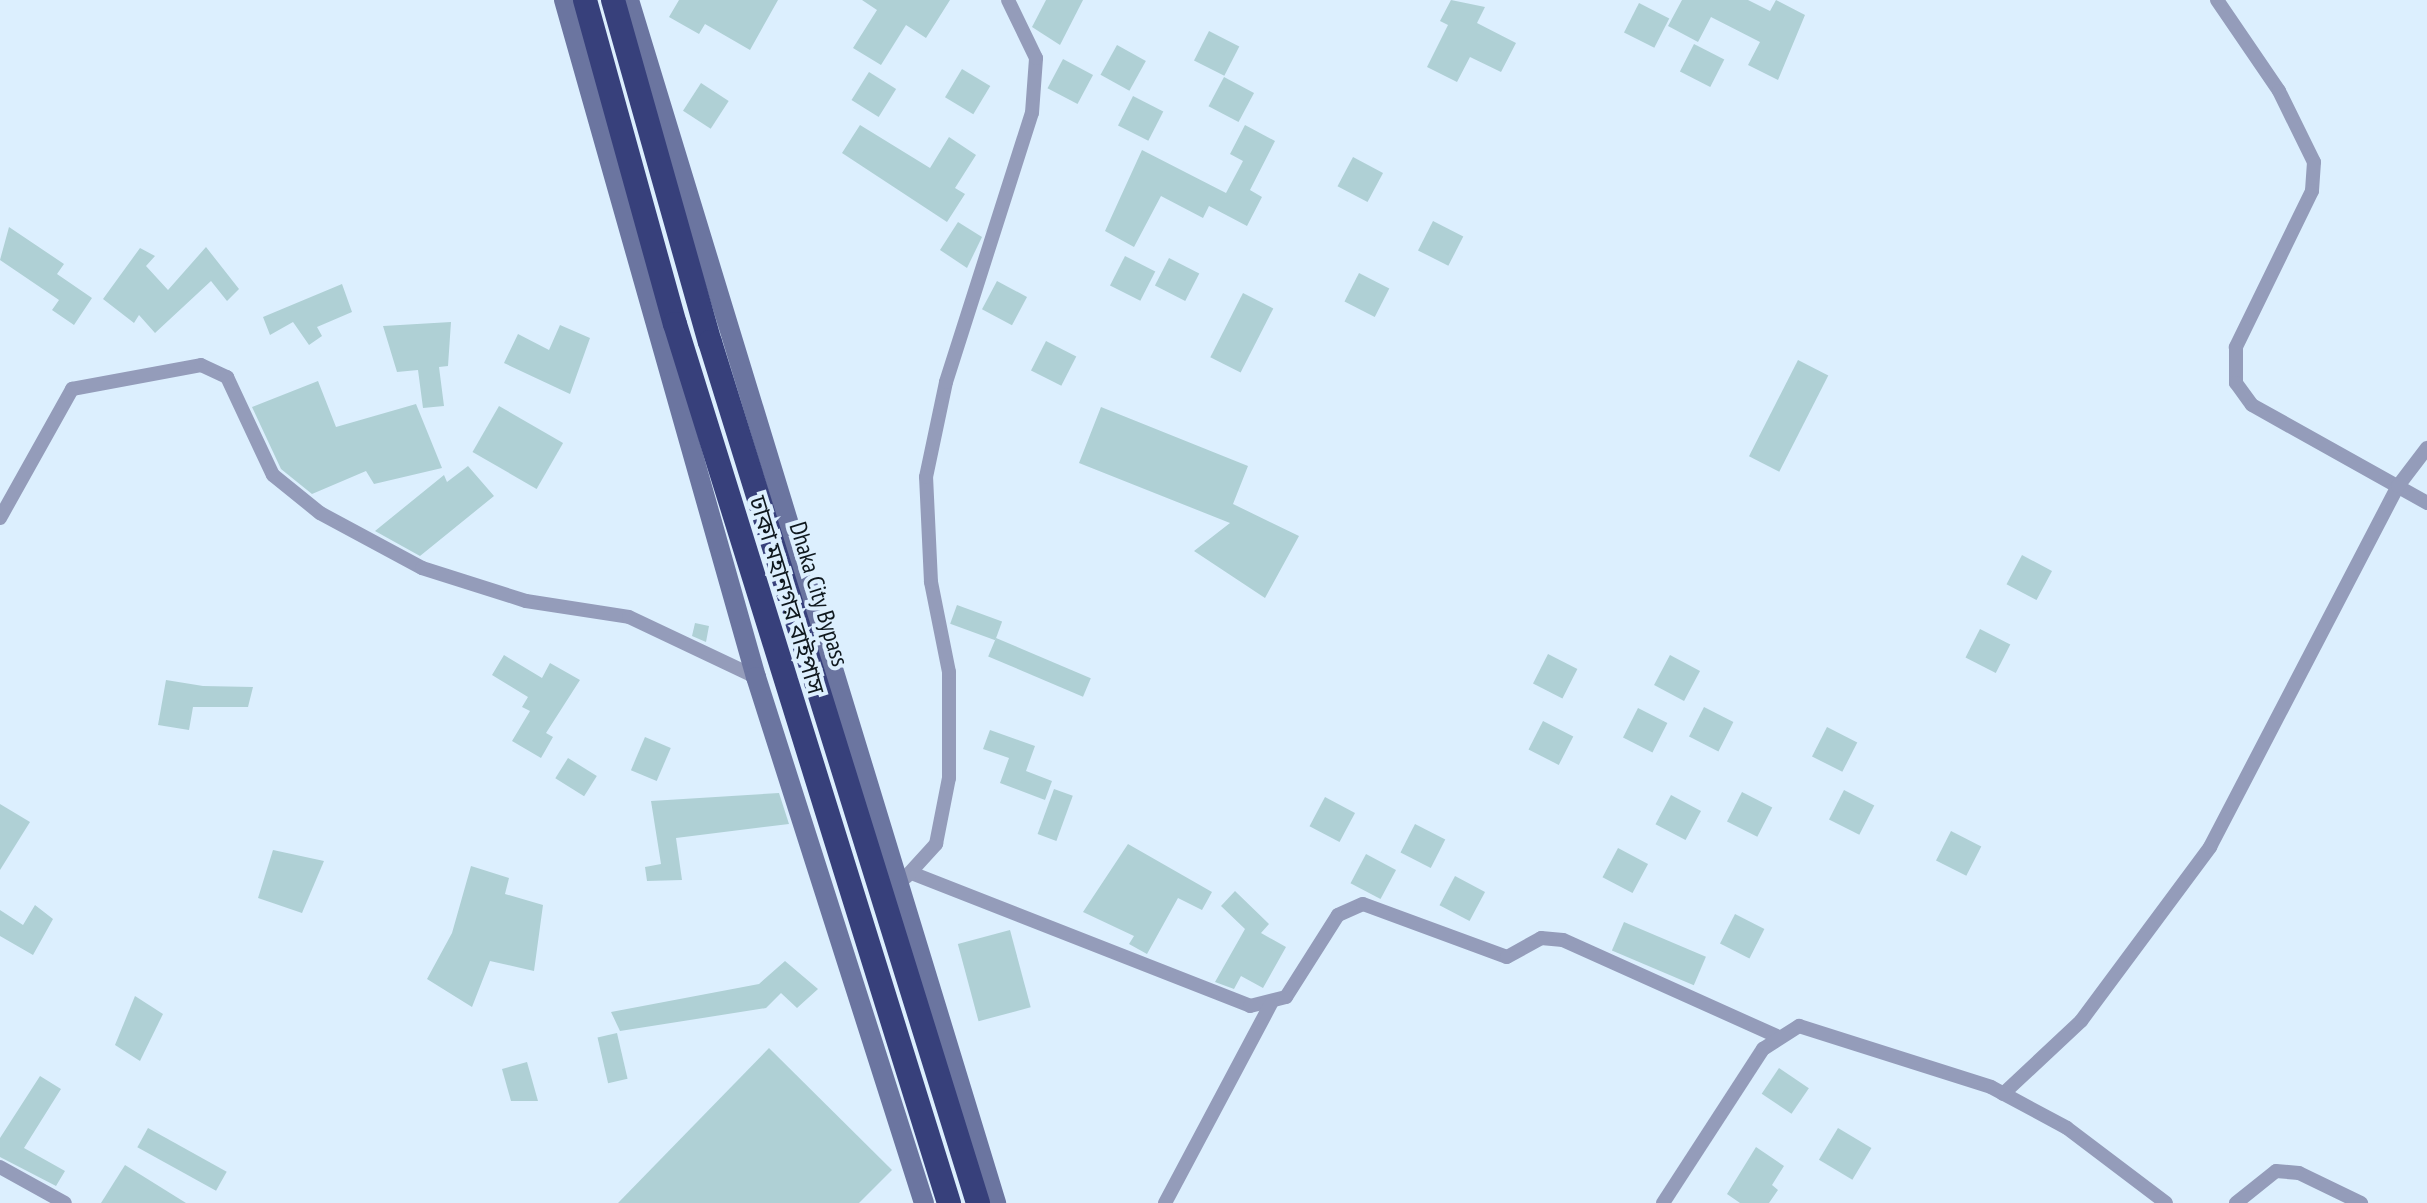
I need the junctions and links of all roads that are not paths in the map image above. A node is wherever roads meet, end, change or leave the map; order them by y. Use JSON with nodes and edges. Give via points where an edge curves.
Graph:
{"nodes":[{"id":1,"x":564,"y":0,"type":"edge"},
{"id":2,"x":585,"y":0,"type":"edge"},
{"id":3,"x":613,"y":0,"type":"edge"},
{"id":4,"x":629,"y":0,"type":"edge"},
{"id":5,"x":1008,"y":0,"type":"edge"},
{"id":6,"x":2217,"y":0,"type":"edge"},
{"id":7,"x":2427,"y":448,"type":"edge"},
{"id":8,"x":2398,"y":486,"type":"junction"},
{"id":9,"x":2427,"y":503,"type":"edge"},
{"id":10,"x":0,"y":518,"type":"edge"},
{"id":11,"x":756,"y":677,"type":"junction"},
{"id":12,"x":906,"y":877,"type":"junction"},
{"id":13,"x":1271,"y":1004,"type":"junction"},
{"id":14,"x":1777,"y":1036,"type":"junction"},
{"id":15,"x":2003,"y":1094,"type":"junction"},
{"id":16,"x":0,"y":1167,"type":"edge"},
{"id":17,"x":65,"y":1203,"type":"edge"},
{"id":18,"x":924,"y":1203,"type":"edge"},
{"id":19,"x":949,"y":1203,"type":"edge"},
{"id":20,"x":978,"y":1203,"type":"edge"},
{"id":21,"x":996,"y":1203,"type":"edge"},
{"id":22,"x":1165,"y":1203,"type":"edge"},
{"id":23,"x":1663,"y":1203,"type":"edge"},
{"id":24,"x":2166,"y":1203,"type":"edge"},
{"id":25,"x":2236,"y":1203,"type":"edge"},
{"id":26,"x":2361,"y":1203,"type":"edge"}],
"edges":[{"from":1,"to":11,"type":"main road"},
{"from":2,"to":19,"type":"highway","name":"ঢাকা মহানগর বাইপাস","via":[[675,324]]},
{"from":3,"to":20,"type":"highway","name":"Dhaka City Bypass","via":[[710,342]]},
{"from":4,"to":12,"type":"main road"},
{"from":5,"to":12,"type":"street","via":[[1036,58],[1032,113],[946,382],[926,477],[931,582],[949,672],[949,778],[936,844]]},
{"from":6,"to":8,"type":"street","via":[[2279,91],[2314,162],[2312,191],[2236,347],[2236,383],[2252,405]]},
{"from":7,"to":8,"type":"street"},
{"from":8,"to":9,"type":"street"},
{"from":8,"to":15,"type":"street","via":[[2210,847],[2081,1021]]},
{"from":10,"to":11,"type":"street","via":[[72,389],[201,365],[227,377],[273,475],[320,513],[422,568],[526,601],[629,617]]},
{"from":11,"to":18,"type":"main road"},
{"from":12,"to":13,"type":"street","via":[[1250,1006]]},
{"from":12,"to":21,"type":"main road"},
{"from":13,"to":14,"type":"street","via":[[1286,997],[1346,905],[1363,904],[1507,957],[1541,938],[1563,940]]},
{"from":13,"to":22,"type":"street"},
{"from":14,"to":15,"type":"street","via":[[1799,1026],[1845,1037]]},
{"from":14,"to":23,"type":"street"},
{"from":15,"to":24,"type":"street","via":[[2067,1128]]},
{"from":16,"to":17,"type":"street"},
{"from":25,"to":26,"type":"street","via":[[2276,1171],[2299,1173]]}]}
